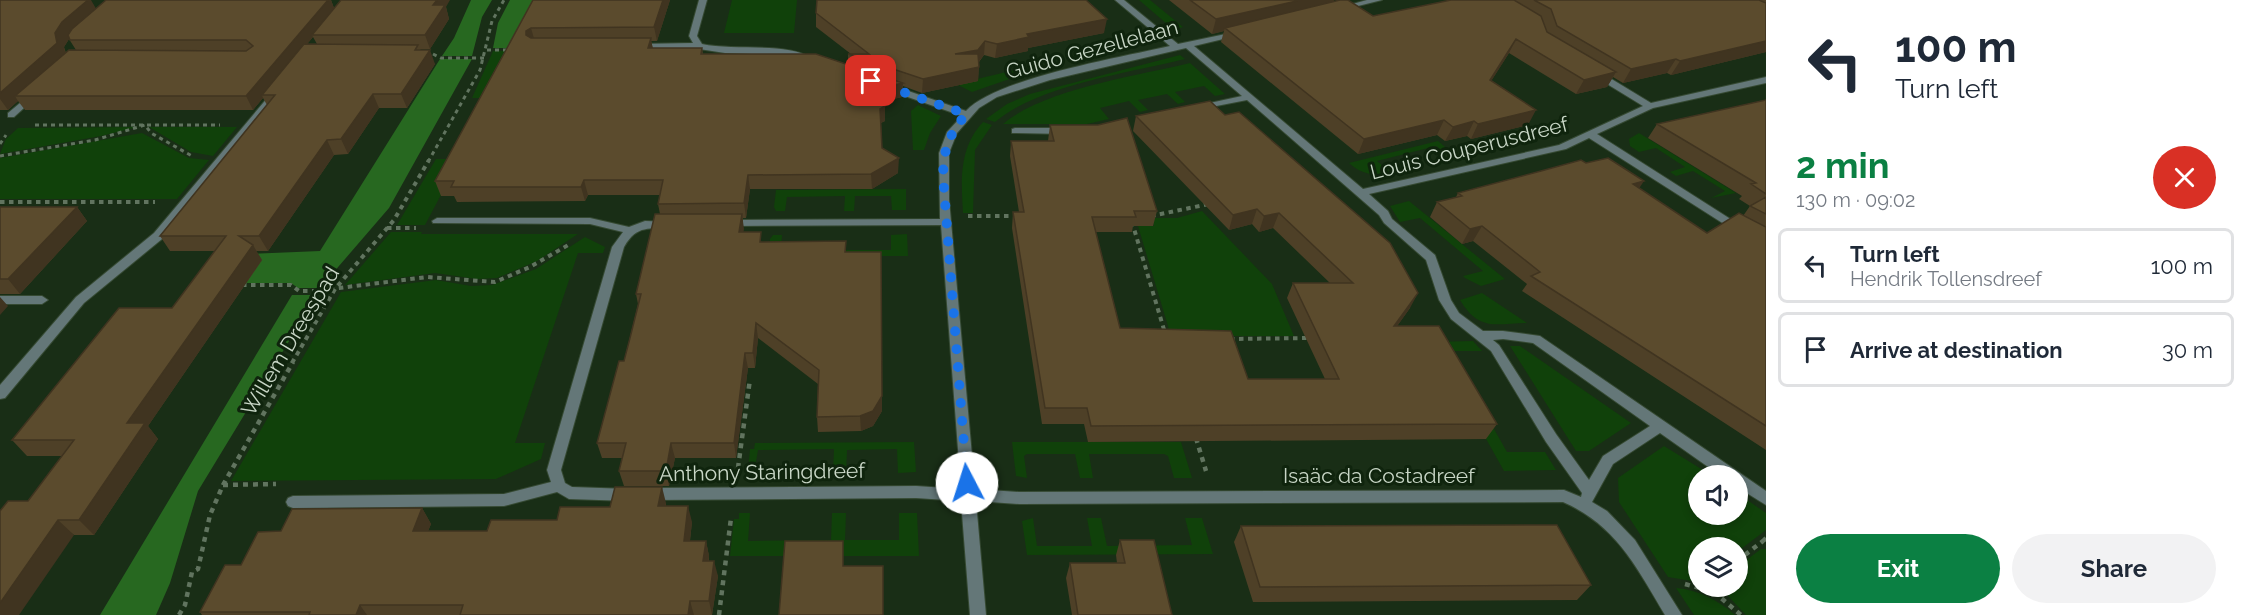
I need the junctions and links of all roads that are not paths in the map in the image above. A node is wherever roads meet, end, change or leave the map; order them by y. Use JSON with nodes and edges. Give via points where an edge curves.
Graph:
{"nodes":[{"id":1,"x":703,"y":0,"type":"edge"},
{"id":2,"x":1119,"y":0,"type":"edge"},
{"id":3,"x":1378,"y":0,"type":"edge"},
{"id":4,"x":1333,"y":10,"type":"edge"},
{"id":5,"x":1254,"y":29,"type":"edge"},
{"id":6,"x":699,"y":46,"type":"junction"},
{"id":7,"x":1182,"y":46,"type":"junction"},
{"id":8,"x":624,"y":47,"type":"edge"},
{"id":9,"x":816,"y":61,"type":"edge"},
{"id":10,"x":1590,"y":70,"type":"edge"},
{"id":11,"x":286,"y":80,"type":"edge"},
{"id":12,"x":1766,"y":80,"type":"edge"},
{"id":13,"x":882,"y":84,"type":"edge"},
{"id":14,"x":44,"y":86,"type":"edge"},
{"id":15,"x":1249,"y":97,"type":"junction"},
{"id":16,"x":1650,"y":106,"type":"junction"},
{"id":17,"x":1183,"y":111,"type":"edge"},
{"id":18,"x":966,"y":114,"type":"junction"},
{"id":19,"x":11,"y":115,"type":"dead end"},
{"id":20,"x":1015,"y":131,"type":"dead end"},
{"id":21,"x":1074,"y":131,"type":"edge"},
{"id":22,"x":1591,"y":135,"type":"junction"},
{"id":23,"x":1361,"y":193,"type":"junction"},
{"id":24,"x":945,"y":219,"type":"junction"},
{"id":25,"x":437,"y":221,"type":"dead end"},
{"id":26,"x":681,"y":224,"type":"edge"},
{"id":27,"x":716,"y":224,"type":"edge"},
{"id":28,"x":629,"y":230,"type":"junction"},
{"id":29,"x":1766,"y":243,"type":"edge"},
{"id":30,"x":0,"y":300,"type":"edge"},
{"id":31,"x":42,"y":300,"type":"dead end"},
{"id":32,"x":1480,"y":336,"type":"junction"},
{"id":33,"x":0,"y":394,"type":"edge"},
{"id":34,"x":1661,"y":425,"type":"junction"},
{"id":35,"x":1717,"y":465,"type":"edge"},
{"id":36,"x":559,"y":486,"type":"junction"},
{"id":37,"x":1748,"y":487,"type":"edge"},
{"id":38,"x":968,"y":495,"type":"junction"},
{"id":39,"x":1587,"y":497,"type":"junction"},
{"id":40,"x":1766,"y":499,"type":"edge"},
{"id":41,"x":293,"y":502,"type":"road end"},
{"id":42,"x":978,"y":615,"type":"edge"},
{"id":43,"x":1674,"y":615,"type":"edge"}],
"edges":[{"from":1,"to":6,"type":"street","via":[[693,36]]},
{"from":2,"to":7,"type":"street"},
{"from":3,"to":4,"type":"street"},
{"from":5,"to":7,"type":"street","name":"Guido Gezellelaan"},
{"from":6,"to":8,"type":"street"},
{"from":6,"to":9,"type":"street","via":[[773,50]]},
{"from":7,"to":15,"type":"street"},
{"from":7,"to":18,"type":"street","name":"Guido Gezellelaan","via":[[1047,78],[994,95]]},
{"from":10,"to":16,"type":"street"},
{"from":11,"to":33,"type":"street","via":[[158,236],[74,307]]},
{"from":12,"to":16,"type":"street","name":"Louis Couperusdreef"},
{"from":13,"to":18,"type":"street"},
{"from":14,"to":19,"type":"street"},
{"from":15,"to":17,"type":"street"},
{"from":15,"to":23,"type":"street"},
{"from":16,"to":22,"type":"street","name":"Louis Couperusdreef"},
{"from":18,"to":24,"type":"street","name":"Guido Gezellelaan","via":[[952,132],[944,153]]},
{"from":20,"to":21,"type":"street"},
{"from":22,"to":23,"type":"street","name":"Louis Couperusdreef","via":[[1562,147]]},
{"from":22,"to":29,"type":"street"},
{"from":23,"to":32,"type":"street","via":[[1431,258],[1445,300],[1455,316]]},
{"from":24,"to":27,"type":"street"},
{"from":24,"to":38,"type":"street","name":"Guido Gezellelaan"},
{"from":25,"to":28,"type":"street","via":[[590,221]]},
{"from":26,"to":28,"type":"street","via":[[643,225]]},
{"from":28,"to":36,"type":"street","via":[[618,247],[554,470]]},
{"from":30,"to":31,"type":"street"},
{"from":32,"to":34,"type":"street","via":[[1536,339]]},
{"from":32,"to":39,"type":"street","via":[[1495,348]]},
{"from":34,"to":35,"type":"street"},
{"from":34,"to":39,"type":"street","via":[[1608,460]]},
{"from":36,"to":38,"type":"street","name":"Anthony Staringdreef","via":[[569,493],[590,495]]},
{"from":36,"to":41,"type":"street","via":[[504,500]]},
{"from":37,"to":40,"type":"street"},
{"from":38,"to":39,"type":"street","name":"Isaäc da Costadreef"},
{"from":38,"to":42,"type":"street","name":"Guido Gezellelaan"},
{"from":39,"to":43,"type":"street","via":[[1626,541]]}]}
